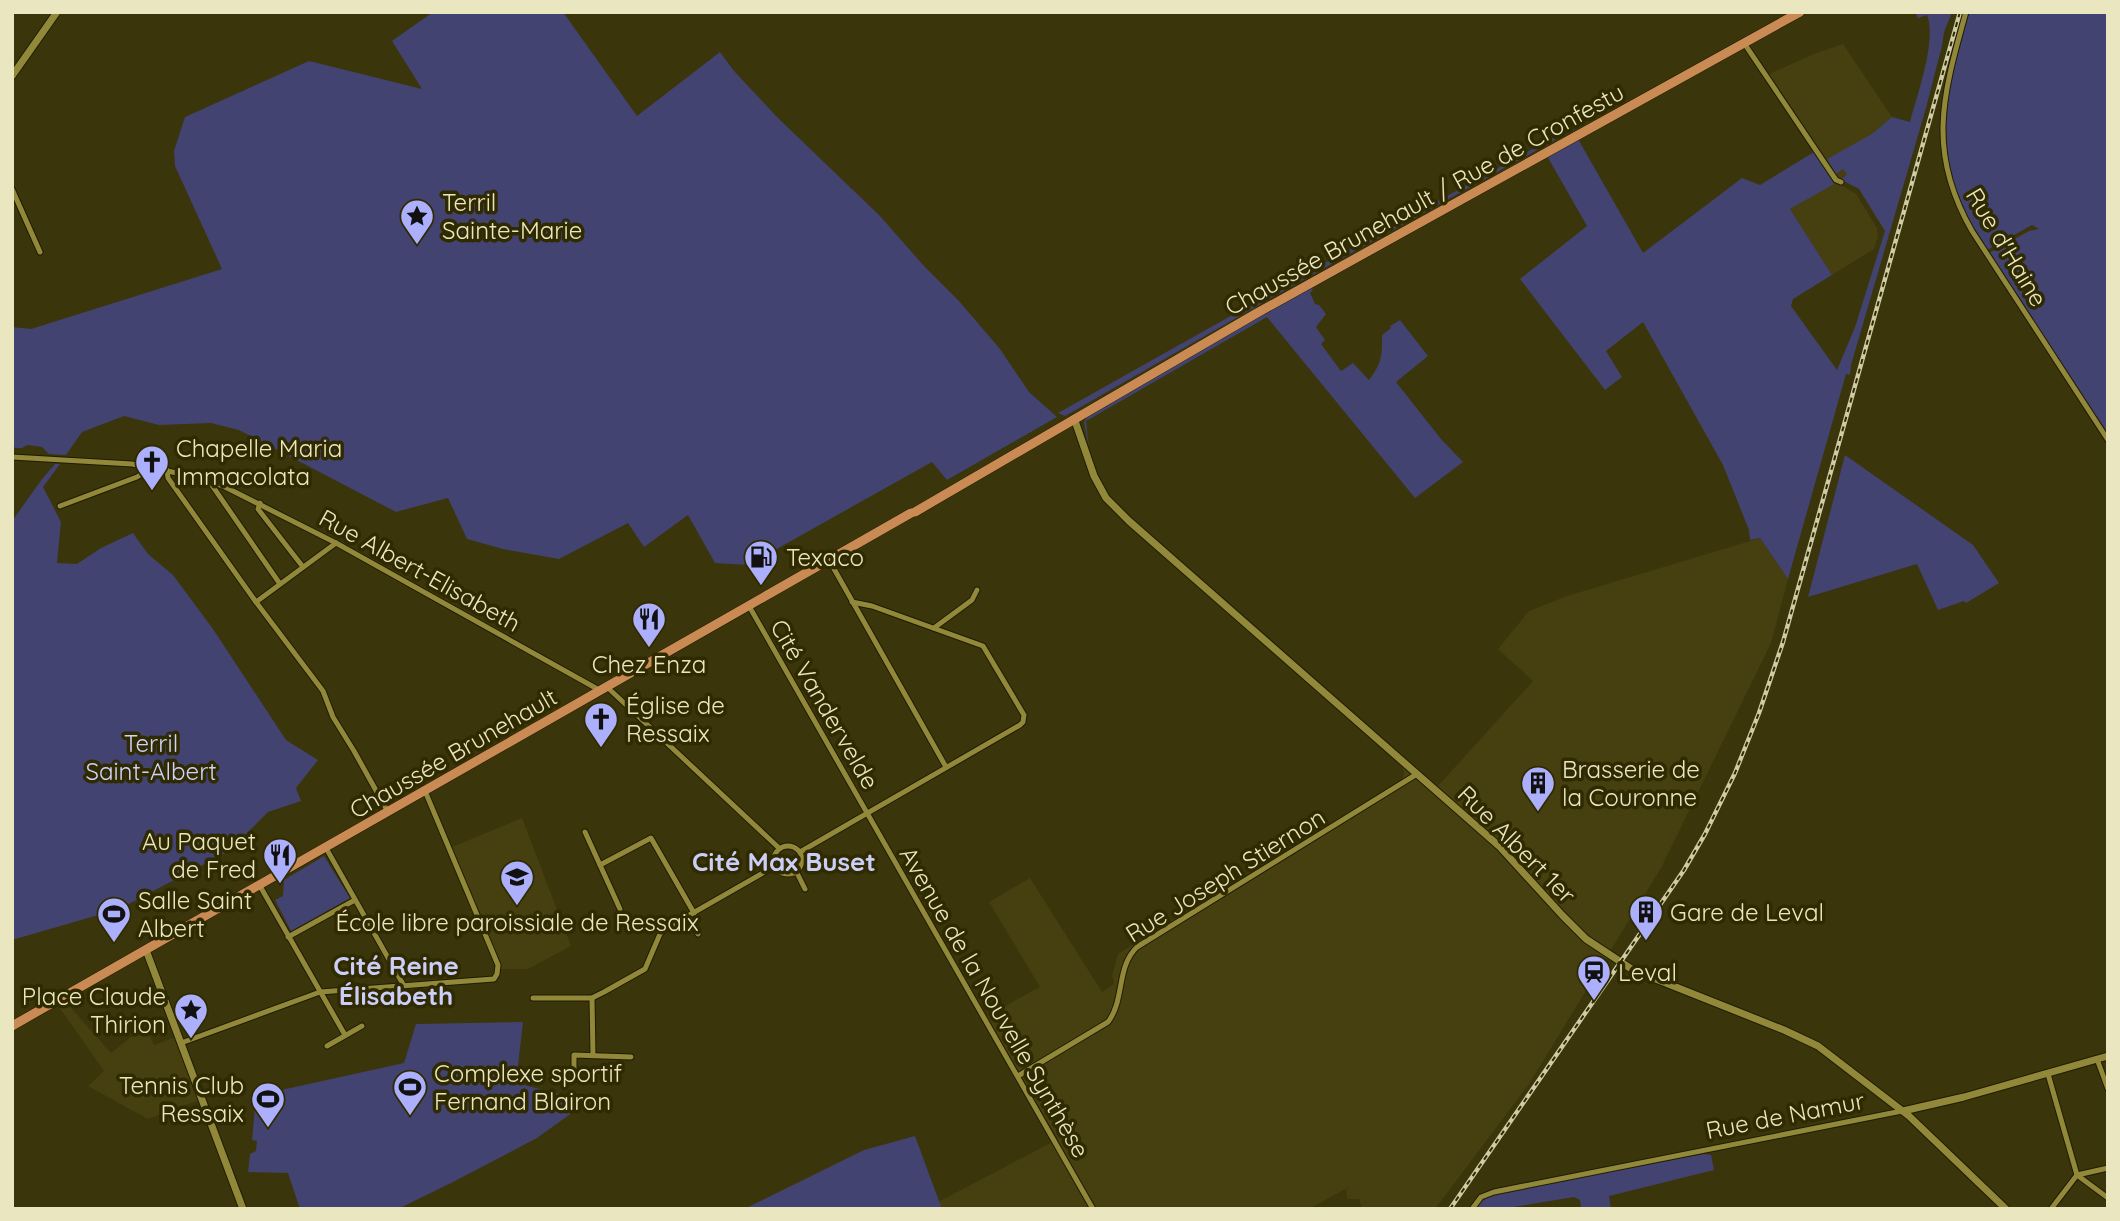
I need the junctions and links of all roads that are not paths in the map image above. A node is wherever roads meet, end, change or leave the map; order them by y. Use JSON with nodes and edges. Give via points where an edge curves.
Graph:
{"nodes":[{"id":1,"x":57,"y":12,"type":"edge"},
{"id":2,"x":1800,"y":12,"type":"edge"},
{"id":3,"x":1966,"y":12,"type":"edge"},
{"id":4,"x":1744,"y":43,"type":"junction"},
{"id":5,"x":12,"y":76,"type":"edge"},
{"id":6,"x":1840,"y":183,"type":"dead end"},
{"id":7,"x":12,"y":189,"type":"edge"},
{"id":8,"x":40,"y":252,"type":"dead end"},
{"id":9,"x":1071,"y":420,"type":"junction"},
{"id":10,"x":2108,"y":440,"type":"edge"},
{"id":11,"x":12,"y":457,"type":"edge"},
{"id":12,"x":153,"y":467,"type":"junction"},
{"id":13,"x":167,"y":470,"type":"junction"},
{"id":14,"x":209,"y":481,"type":"junction"},
{"id":15,"x":260,"y":503,"type":"junction"},
{"id":16,"x":60,"y":506,"type":"dead end"},
{"id":17,"x":336,"y":543,"type":"junction"},
{"id":18,"x":829,"y":561,"type":"junction"},
{"id":19,"x":303,"y":567,"type":"junction"},
{"id":20,"x":280,"y":584,"type":"junction"},
{"id":21,"x":977,"y":590,"type":"dead end"},
{"id":22,"x":256,"y":602,"type":"junction"},
{"id":23,"x":852,"y":602,"type":"junction"},
{"id":24,"x":749,"y":606,"type":"junction"},
{"id":25,"x":934,"y":628,"type":"junction"},
{"id":26,"x":604,"y":689,"type":"junction"},
{"id":27,"x":946,"y":768,"type":"junction"},
{"id":28,"x":1418,"y":774,"type":"junction"},
{"id":29,"x":425,"y":791,"type":"junction"},
{"id":30,"x":388,"y":813,"type":"junction"},
{"id":31,"x":867,"y":813,"type":"junction"},
{"id":32,"x":585,"y":832,"type":"dead end"},
{"id":33,"x":326,"y":848,"type":"junction"},
{"id":34,"x":779,"y":848,"type":"junction"},
{"id":35,"x":800,"y":852,"type":"junction"},
{"id":36,"x":600,"y":865,"type":"junction"},
{"id":37,"x":775,"y":866,"type":"junction"},
{"id":38,"x":796,"y":871,"type":"junction"},
{"id":39,"x":260,"y":886,"type":"junction"},
{"id":40,"x":805,"y":889,"type":"dead end"},
{"id":41,"x":355,"y":900,"type":"junction"},
{"id":42,"x":621,"y":909,"type":"dead end"},
{"id":43,"x":694,"y":913,"type":"junction"},
{"id":44,"x":688,"y":916,"type":"junction"},
{"id":45,"x":698,"y":934,"type":"dead end"},
{"id":46,"x":288,"y":937,"type":"junction"},
{"id":47,"x":146,"y":950,"type":"junction"},
{"id":48,"x":404,"y":986,"type":"junction"},
{"id":49,"x":320,"y":992,"type":"junction"},
{"id":50,"x":533,"y":998,"type":"dead end"},
{"id":51,"x":592,"y":998,"type":"junction"},
{"id":52,"x":12,"y":1026,"type":"edge"},
{"id":53,"x":362,"y":1026,"type":"dead end"},
{"id":54,"x":345,"y":1035,"type":"junction"},
{"id":55,"x":181,"y":1043,"type":"junction"},
{"id":56,"x":327,"y":1046,"type":"dead end"},
{"id":57,"x":593,"y":1055,"type":"junction"},
{"id":58,"x":2108,"y":1056,"type":"edge"},
{"id":59,"x":631,"y":1057,"type":"dead end"},
{"id":60,"x":2098,"y":1059,"type":"junction"},
{"id":61,"x":2048,"y":1074,"type":"junction"},
{"id":62,"x":1018,"y":1076,"type":"junction"},
{"id":63,"x":574,"y":1079,"type":"dead end"},
{"id":64,"x":2108,"y":1089,"type":"edge"},
{"id":65,"x":1903,"y":1111,"type":"junction"},
{"id":66,"x":2108,"y":1168,"type":"edge"},
{"id":67,"x":2077,"y":1175,"type":"junction"},
{"id":68,"x":2108,"y":1198,"type":"edge"},
{"id":69,"x":243,"y":1209,"type":"edge"},
{"id":70,"x":1093,"y":1209,"type":"edge"},
{"id":71,"x":1472,"y":1209,"type":"edge"},
{"id":72,"x":2006,"y":1209,"type":"edge"},
{"id":73,"x":2051,"y":1209,"type":"edge"}],
"edges":[{"from":1,"to":5,"type":"street"},
{"from":2,"to":4,"type":"main road","name":"Chaussée Brunehault / Rue de Cronfestu"},
{"from":3,"to":10,"type":"street","name":"Rue d'Haine","via":[[1943,111],[1945,165],[1954,194],[1972,231]]},
{"from":4,"to":6,"type":"street"},
{"from":4,"to":9,"type":"main road","name":"Chaussée Brunehault / Rue de Cronfestu"},
{"from":7,"to":8,"type":"street"},
{"from":9,"to":18,"type":"main road","name":"Chaussée Brunehault"},
{"from":9,"to":28,"type":"street","name":"Rue Albert 1er","via":[[1106,498]]},
{"from":11,"to":12,"type":"street","name":"Rue Albert-Elisabeth"},
{"from":12,"to":13,"type":"street","name":"Rue Albert-Elisabeth"},
{"from":12,"to":16,"type":"street"},
{"from":13,"to":14,"type":"street","name":"Rue Albert-Elisabeth"},
{"from":13,"to":22,"type":"street","via":[[168,478]]},
{"from":14,"to":15,"type":"street","name":"Rue Albert-Elisabeth"},
{"from":14,"to":20,"type":"street"},
{"from":15,"to":17,"type":"street","name":"Rue Albert-Elisabeth"},
{"from":15,"to":19,"type":"street","via":[[258,509]]},
{"from":17,"to":19,"type":"street"},
{"from":17,"to":26,"type":"street","name":"Rue Albert-Elisabeth"},
{"from":18,"to":23,"type":"street"},
{"from":18,"to":24,"type":"main road","name":"Chaussée Brunehault"},
{"from":19,"to":20,"type":"street"},
{"from":20,"to":22,"type":"street"},
{"from":21,"to":25,"type":"street","via":[[972,600]]},
{"from":22,"to":30,"type":"street","via":[[323,691],[332,718]]},
{"from":23,"to":25,"type":"street","name":"Cité Vandervelde"},
{"from":23,"to":27,"type":"street"},
{"from":24,"to":26,"type":"main road","name":"Chaussée Brunehault"},
{"from":24,"to":31,"type":"street","name":"Cité Vandervelde"},
{"from":25,"to":27,"type":"street","name":"Cité Vandervelde","via":[[983,646],[1024,715],[1020,725]]},
{"from":26,"to":29,"type":"main road","name":"Chaussée Brunehault"},
{"from":26,"to":34,"type":"street","name":"Rue Albert-Elisabeth"},
{"from":27,"to":31,"type":"street","name":"Cité Vandervelde"},
{"from":28,"to":62,"type":"street","name":"Rue Joseph Stiernon","via":[[1137,947],[1126,961],[1108,1022]]},
{"from":28,"to":65,"type":"street","name":"Rue Albert 1er","via":[[1499,846],[1573,927],[1615,960],[1818,1046]]},
{"from":29,"to":30,"type":"main road","name":"Chaussée Brunehault"},
{"from":29,"to":48,"type":"street","via":[[498,965],[494,979]]},
{"from":30,"to":33,"type":"main road","name":"Chaussée Brunehault"},
{"from":31,"to":35,"type":"street"},
{"from":31,"to":62,"type":"street","name":"Avenue de la Nouvelle Synthèse"},
{"from":32,"to":36,"type":"street"},
{"from":33,"to":39,"type":"main road","name":"Chaussée Brunehault"},
{"from":33,"to":41,"type":"street"},
{"from":34,"to":35,"type":"street","via":[[790,846]]},
{"from":34,"to":37,"type":"street"},
{"from":35,"to":38,"type":"street","via":[[801,865]]},
{"from":36,"to":42,"type":"street"},
{"from":36,"to":43,"type":"street","via":[[651,838]]},
{"from":37,"to":38,"type":"street","via":[[782,873]]},
{"from":37,"to":43,"type":"street"},
{"from":38,"to":40,"type":"street"},
{"from":39,"to":46,"type":"street"},
{"from":39,"to":47,"type":"main road","name":"Chaussée Brunehault"},
{"from":41,"to":46,"type":"street"},
{"from":41,"to":48,"type":"street"},
{"from":43,"to":44,"type":"street"},
{"from":44,"to":45,"type":"street"},
{"from":44,"to":51,"type":"street","via":[[660,934],[645,969]]},
{"from":46,"to":49,"type":"street"},
{"from":47,"to":52,"type":"main road","name":"Chaussée Brunehault"},
{"from":47,"to":55,"type":"street"},
{"from":48,"to":49,"type":"street"},
{"from":49,"to":54,"type":"street"},
{"from":49,"to":55,"type":"street"},
{"from":50,"to":51,"type":"street"},
{"from":51,"to":57,"type":"street"},
{"from":53,"to":54,"type":"street"},
{"from":54,"to":56,"type":"street"},
{"from":55,"to":69,"type":"street"},
{"from":57,"to":59,"type":"street"},
{"from":57,"to":63,"type":"street","via":[[574,1055]]},
{"from":58,"to":60,"type":"street","name":"Rue de Namur"},
{"from":60,"to":61,"type":"street","name":"Rue de Namur"},
{"from":60,"to":64,"type":"street"},
{"from":61,"to":65,"type":"street","name":"Rue de Namur"},
{"from":61,"to":67,"type":"street"},
{"from":62,"to":70,"type":"street","name":"Avenue de la Nouvelle Synthèse"},
{"from":65,"to":71,"type":"street","name":"Rue de Namur","via":[[1494,1192],[1481,1197]]},
{"from":65,"to":72,"type":"street","name":"Rue Albert 1er"},
{"from":66,"to":67,"type":"street"},
{"from":67,"to":68,"type":"street"},
{"from":67,"to":73,"type":"street"}]}
